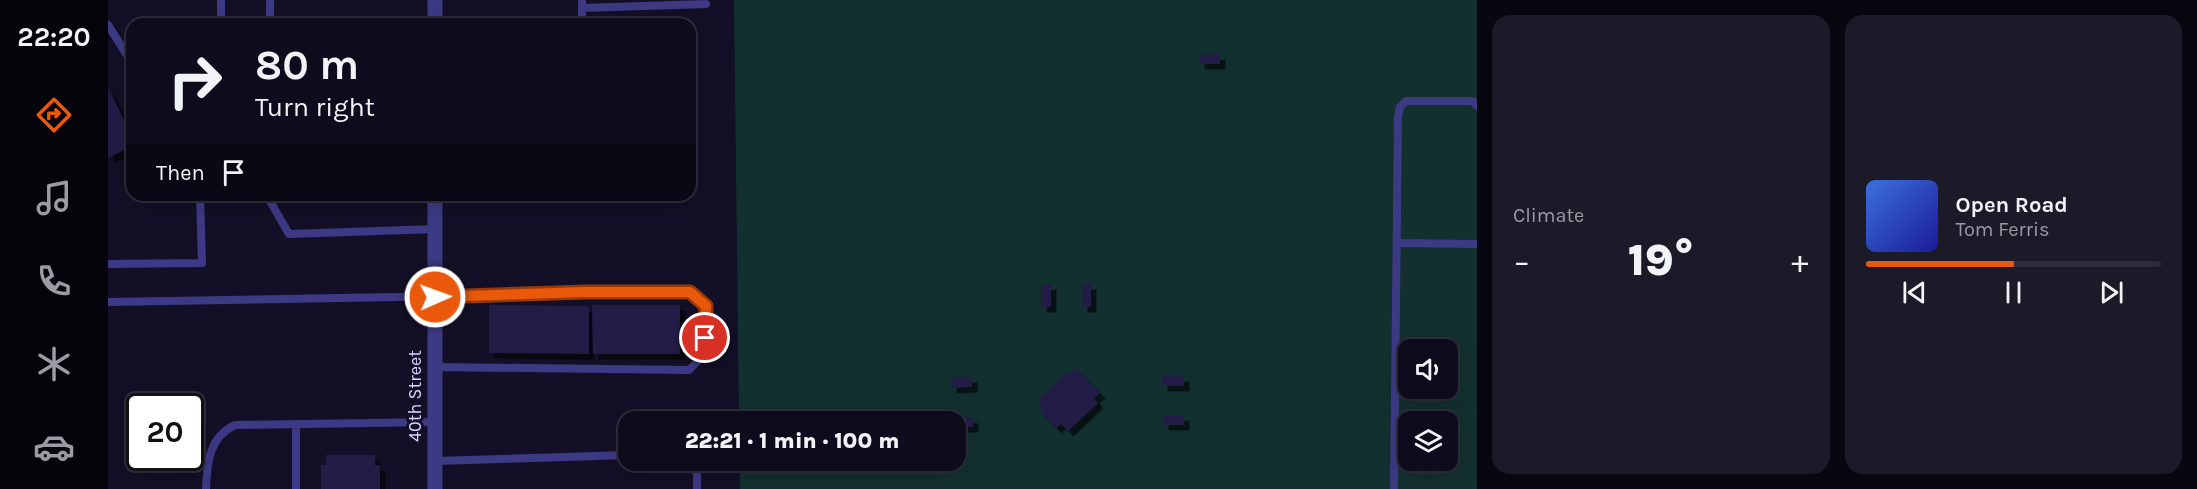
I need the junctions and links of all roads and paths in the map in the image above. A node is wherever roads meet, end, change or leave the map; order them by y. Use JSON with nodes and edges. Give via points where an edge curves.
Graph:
{"nodes":[{"id":1,"x":221,"y":0,"type":"edge"},
{"id":2,"x":270,"y":0,"type":"edge"},
{"id":3,"x":435,"y":0,"type":"edge"},
{"id":4,"x":582,"y":4,"type":"edge"},
{"id":5,"x":706,"y":4,"type":"dead end"},
{"id":6,"x":221,"y":18,"type":"edge"},
{"id":7,"x":270,"y":18,"type":"edge"},
{"id":8,"x":435,"y":18,"type":"edge"},
{"id":9,"x":108,"y":25,"type":"edge"},
{"id":10,"x":126,"y":54,"type":"edge"},
{"id":11,"x":1477,"y":106,"type":"edge"},
{"id":12,"x":200,"y":201,"type":"edge"},
{"id":13,"x":270,"y":201,"type":"edge"},
{"id":14,"x":435,"y":201,"type":"edge"},
{"id":15,"x":435,"y":229,"type":"junction"},
{"id":16,"x":1397,"y":243,"type":"junction"},
{"id":17,"x":1477,"y":244,"type":"edge"},
{"id":18,"x":108,"y":264,"type":"edge"},
{"id":19,"x":435,"y":297,"type":"junction"},
{"id":20,"x":108,"y":302,"type":"edge"},
{"id":21,"x":434,"y":367,"type":"junction"},
{"id":22,"x":435,"y":422,"type":"junction"},
{"id":23,"x":296,"y":424,"type":"junction"},
{"id":24,"x":618,"y":455,"type":"edge"},
{"id":25,"x":435,"y":461,"type":"junction"},
{"id":26,"x":696,"y":471,"type":"edge"},
{"id":27,"x":206,"y":489,"type":"edge"},
{"id":28,"x":296,"y":489,"type":"edge"},
{"id":29,"x":435,"y":489,"type":"edge"},
{"id":30,"x":697,"y":489,"type":"edge"},
{"id":31,"x":1394,"y":489,"type":"edge"}],
"edges":[{"from":1,"to":6,"type":"lane"},
{"from":2,"to":7,"type":"lane"},
{"from":3,"to":8,"type":"street"},
{"from":4,"to":5,"type":"lane"},
{"from":9,"to":10,"type":"lane"},
{"from":11,"to":16,"type":"lane","via":[[1473,101],[1406,101],[1400,107]]},
{"from":12,"to":18,"type":"lane","via":[[202,263]]},
{"from":13,"to":15,"type":"lane","via":[[289,234]]},
{"from":14,"to":15,"type":"street","name":"40th Street"},
{"from":15,"to":19,"type":"street","name":"40th Street"},
{"from":16,"to":17,"type":"lane"},
{"from":16,"to":31,"type":"lane"},
{"from":19,"to":20,"type":"lane"},
{"from":19,"to":21,"type":"street","name":"40th Street"},
{"from":19,"to":21,"type":"lane","via":[[690,292],[706,306],[705,354],[689,370]]},
{"from":21,"to":22,"type":"street","name":"40th Street"},
{"from":22,"to":23,"type":"lane"},
{"from":22,"to":25,"type":"street","name":"40th Street"},
{"from":23,"to":27,"type":"lane","via":[[235,425],[223,431],[207,464]]},
{"from":23,"to":28,"type":"lane"},
{"from":24,"to":25,"type":"lane"},
{"from":25,"to":29,"type":"street","name":"40th Street"},
{"from":26,"to":30,"type":"lane"}]}
